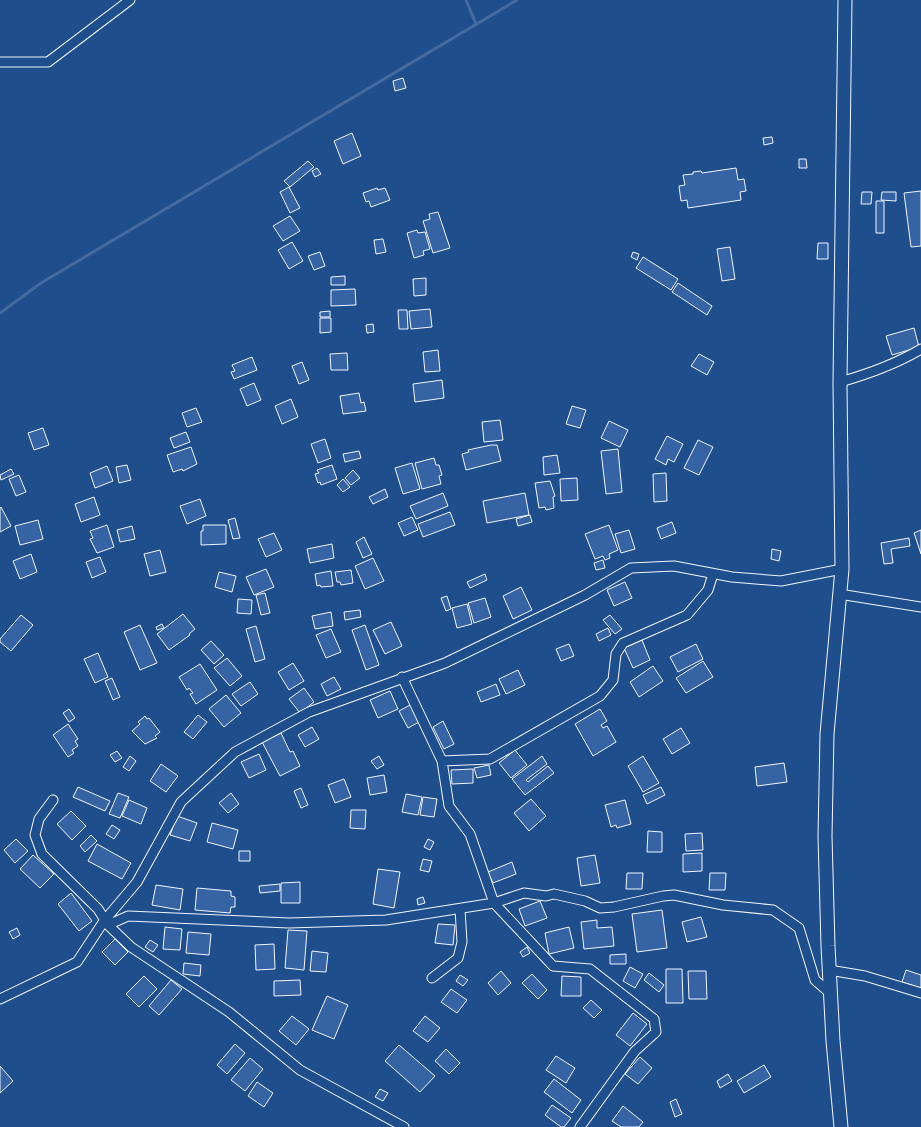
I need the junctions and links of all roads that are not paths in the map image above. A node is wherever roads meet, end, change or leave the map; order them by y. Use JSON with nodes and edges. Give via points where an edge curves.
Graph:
{"nodes":[{"id":1,"x":130,"y":0,"type":"edge"},
{"id":2,"x":845,"y":0,"type":"edge"},
{"id":3,"x":0,"y":62,"type":"edge"},
{"id":4,"x":921,"y":348,"type":"edge"},
{"id":5,"x":840,"y":382,"type":"junction"},
{"id":6,"x":842,"y":569,"type":"junction"},
{"id":7,"x":713,"y":574,"type":"junction"},
{"id":8,"x":840,"y":594,"type":"junction"},
{"id":9,"x":921,"y":607,"type":"edge"},
{"id":10,"x":402,"y":677,"type":"junction"},
{"id":11,"x":442,"y":761,"type":"junction"},
{"id":12,"x":53,"y":800,"type":"dead end"},
{"id":13,"x":494,"y":903,"type":"junction"},
{"id":14,"x":460,"y":909,"type":"junction"},
{"id":15,"x":106,"y":923,"type":"junction"},
{"id":16,"x":829,"y":970,"type":"junction"},
{"id":17,"x":432,"y":978,"type":"dead end"},
{"id":18,"x":921,"y":993,"type":"edge"},
{"id":19,"x":831,"y":994,"type":"junction"},
{"id":20,"x":0,"y":999,"type":"edge"},
{"id":21,"x":404,"y":1127,"type":"edge"},
{"id":22,"x":580,"y":1127,"type":"edge"},
{"id":23,"x":841,"y":1127,"type":"edge"}],
"edges":[{"from":1,"to":3,"type":"street","via":[[48,62]]},
{"from":2,"to":5,"type":"main road"},
{"from":4,"to":5,"type":"street","via":[[870,373]]},
{"from":5,"to":6,"type":"main road"},
{"from":6,"to":7,"type":"street","via":[[781,581]]},
{"from":6,"to":8,"type":"main road"},
{"from":7,"to":10,"type":"street","via":[[674,566],[631,568],[585,595],[445,663]]},
{"from":7,"to":11,"type":"street","via":[[708,590],[687,615],[623,643],[616,654],[613,680],[600,696],[490,759]]},
{"from":8,"to":9,"type":"street"},
{"from":8,"to":16,"type":"main road","via":[[828,734],[825,836]]},
{"from":10,"to":11,"type":"street"},
{"from":10,"to":15,"type":"street","via":[[309,712],[235,752],[181,802],[137,882]]},
{"from":11,"to":13,"type":"street","via":[[449,806],[470,834]]},
{"from":12,"to":15,"type":"street","via":[[39,819],[35,835],[42,854],[98,909]]},
{"from":13,"to":14,"type":"street"},
{"from":13,"to":19,"type":"street","via":[[524,893],[546,896],[554,894],[585,901],[600,908],[614,908],[674,895],[723,906],[773,910],[799,928],[815,980]]},
{"from":13,"to":22,"type":"street","via":[[553,966],[590,969],[654,1019],[656,1032],[635,1051]]},
{"from":14,"to":15,"type":"street","via":[[386,920],[289,923],[128,916]]},
{"from":14,"to":17,"type":"street","via":[[462,942],[458,958]]},
{"from":15,"to":20,"type":"street","via":[[77,962]]},
{"from":15,"to":21,"type":"street","via":[[131,947],[229,1012],[300,1070]]},
{"from":16,"to":18,"type":"street","via":[[865,976]]},
{"from":16,"to":19,"type":"main road"},
{"from":19,"to":23,"type":"main road"}]}
